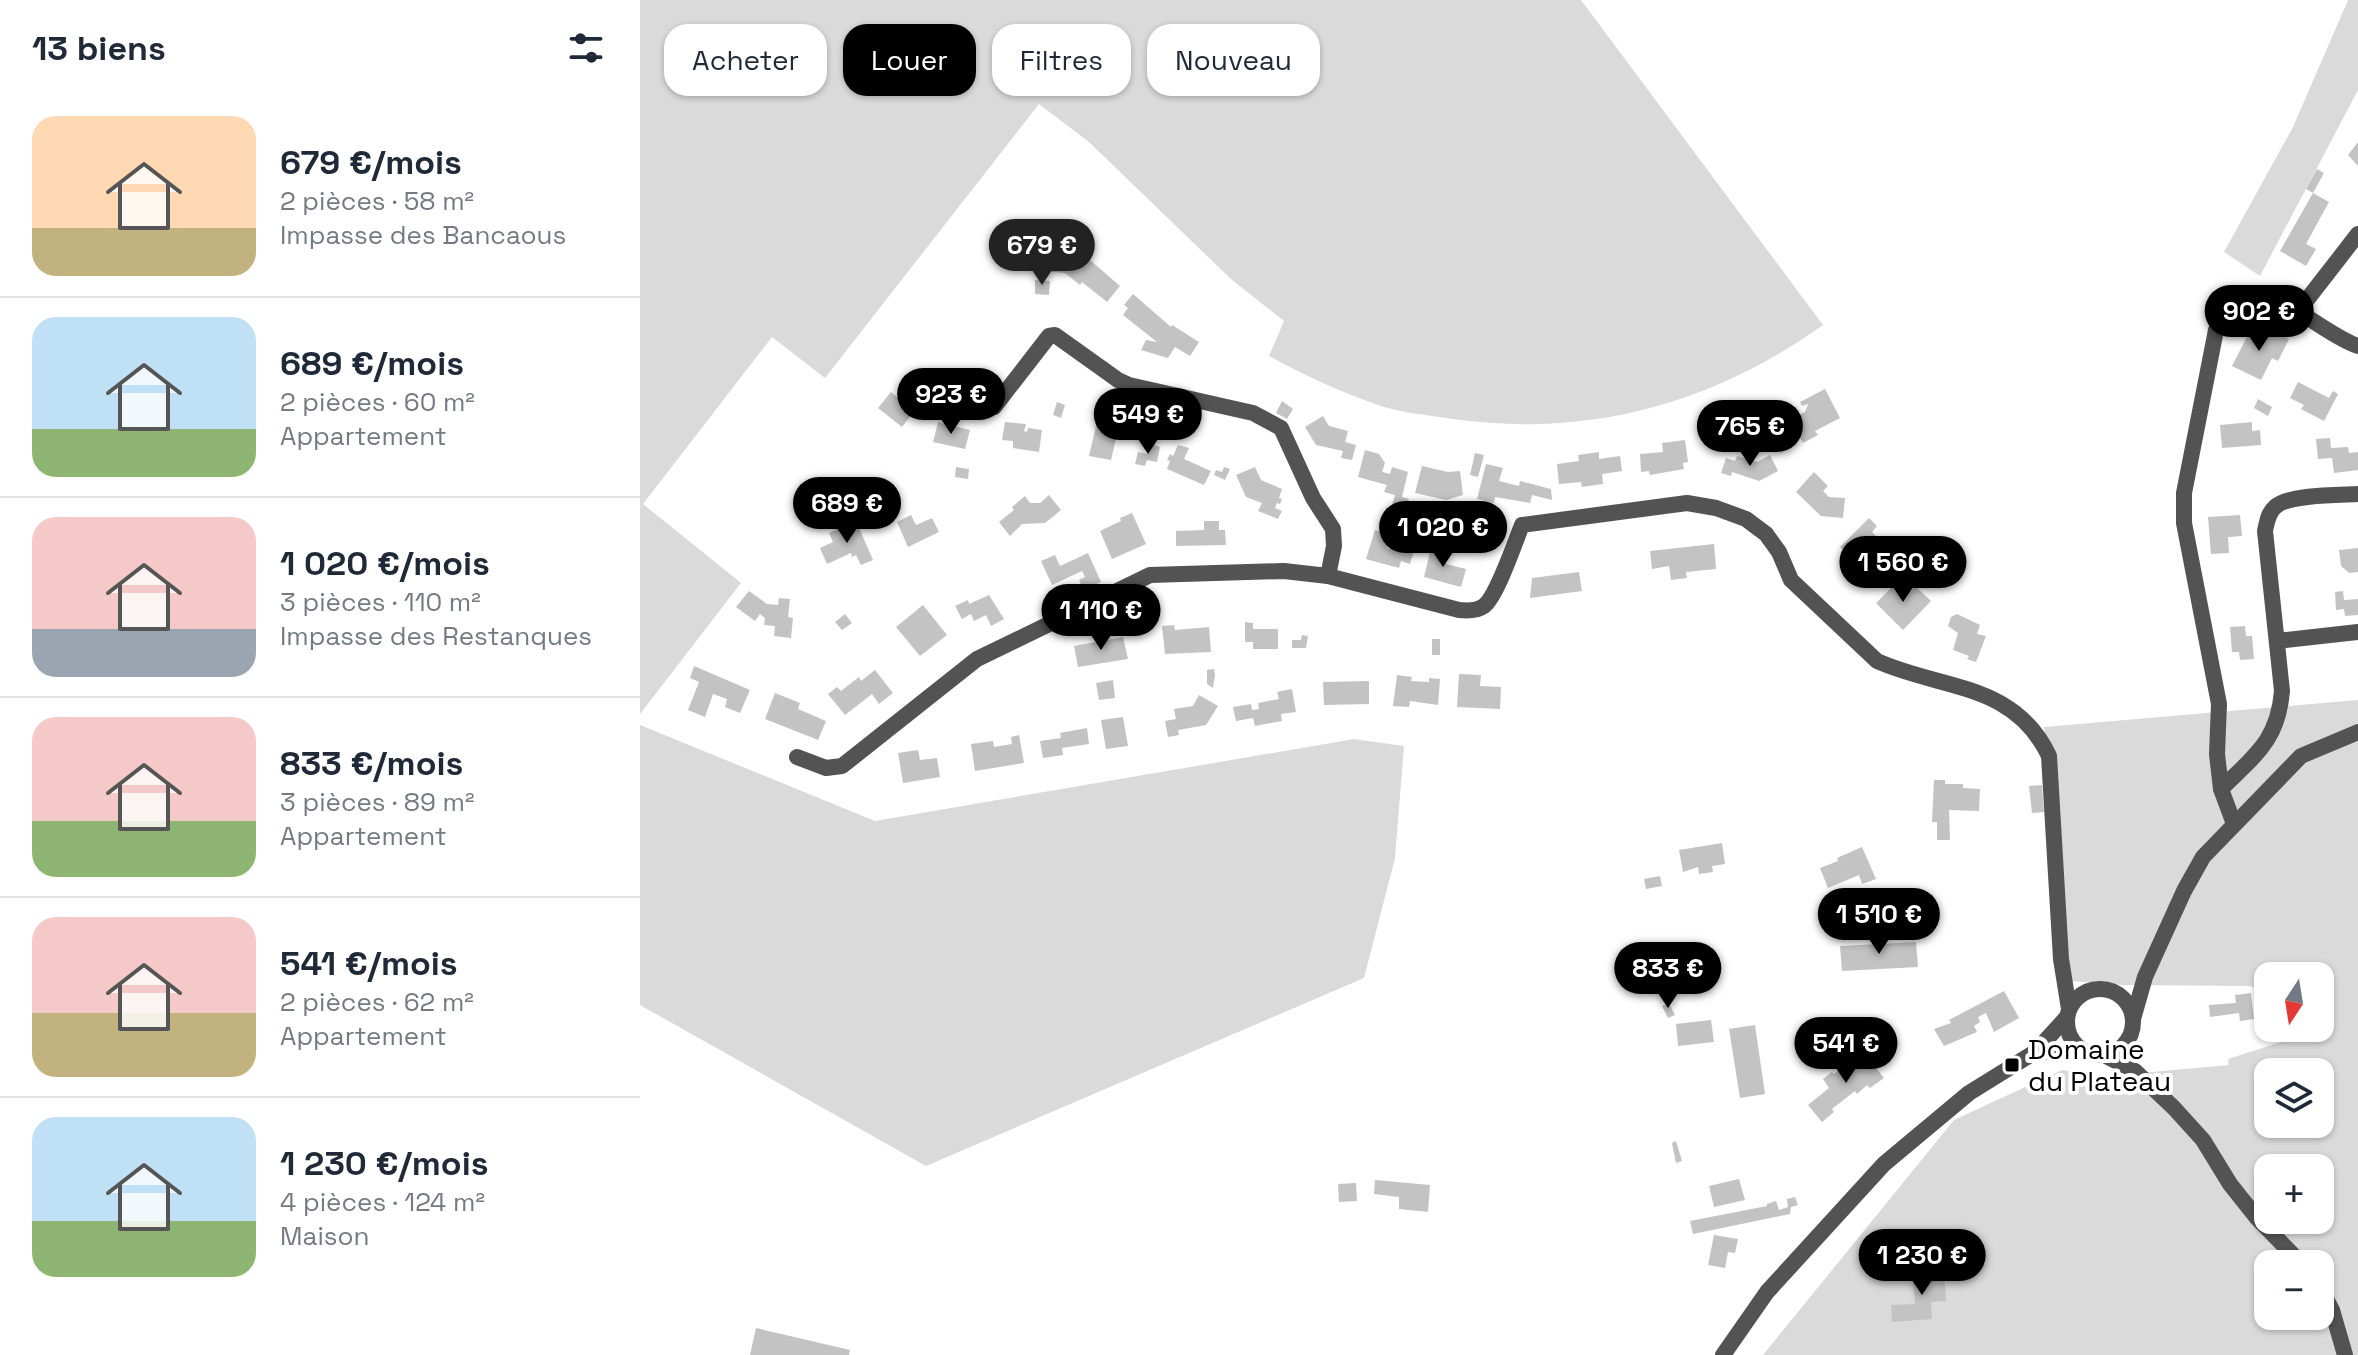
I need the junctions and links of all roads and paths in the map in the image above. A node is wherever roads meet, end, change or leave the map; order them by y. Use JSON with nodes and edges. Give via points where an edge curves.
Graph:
{"nodes":[{"id":1,"x":2358,"y":234,"type":"edge"},
{"id":2,"x":2299,"y":310,"type":"junction"},
{"id":3,"x":2358,"y":346,"type":"edge"},
{"id":4,"x":967,"y":395,"type":"dead end"},
{"id":5,"x":2358,"y":494,"type":"edge"},
{"id":6,"x":1328,"y":576,"type":"junction"},
{"id":7,"x":2358,"y":632,"type":"edge"},
{"id":8,"x":2277,"y":641,"type":"junction"},
{"id":9,"x":2358,"y":732,"type":"edge"},
{"id":10,"x":797,"y":757,"type":"dead end"},
{"id":11,"x":2221,"y":789,"type":"junction"},
{"id":12,"x":2234,"y":824,"type":"junction"},
{"id":13,"x":2062,"y":976,"type":"junction"},
{"id":14,"x":2145,"y":977,"type":"junction"},
{"id":15,"x":2088,"y":991,"type":"junction"},
{"id":16,"x":2119,"y":995,"type":"junction"},
{"id":17,"x":2068,"y":1013,"type":"junction"},
{"id":18,"x":2133,"y":1019,"type":"junction"},
{"id":19,"x":2124,"y":1045,"type":"junction"},
{"id":20,"x":2083,"y":1051,"type":"junction"},
{"id":21,"x":2035,"y":1052,"type":"junction"},
{"id":22,"x":2104,"y":1055,"type":"junction"},
{"id":23,"x":2135,"y":1071,"type":"junction"},
{"id":24,"x":2288,"y":1250,"type":"edge"},
{"id":25,"x":2334,"y":1317,"type":"edge"},
{"id":26,"x":1723,"y":1355,"type":"edge"},
{"id":27,"x":2345,"y":1355,"type":"edge"}],
"edges":[{"from":1,"to":2,"type":"street"},
{"from":2,"to":3,"type":"street"},
{"from":2,"to":11,"type":"street","via":[[2269,299],[2248,301],[2222,319],[2184,493],[2184,523],[2219,704]]},
{"from":4,"to":6,"type":"street","via":[[994,407],[1055,335],[1129,385],[1272,421],[1288,440],[1333,529]]},
{"from":5,"to":8,"type":"street","via":[[2288,500],[2268,516],[2265,531]]},
{"from":6,"to":10,"type":"street","via":[[1284,571],[1150,575],[977,659],[842,766],[826,768]]},
{"from":6,"to":13,"type":"street","via":[[1472,611],[1485,605],[1496,588],[1522,525],[1687,503],[1746,519],[1766,534],[1791,580],[1877,661],[1993,697],[2020,715],[2040,738],[2049,756]]},
{"from":7,"to":8,"type":"street"},
{"from":8,"to":11,"type":"street","via":[[2280,716],[2258,752]]},
{"from":9,"to":12,"type":"street","via":[[2301,756]]},
{"from":11,"to":12,"type":"street"},
{"from":12,"to":14,"type":"street","via":[[2203,857]]},
{"from":13,"to":15,"type":"street"},
{"from":13,"to":17,"type":"street"},
{"from":14,"to":16,"type":"street"},
{"from":14,"to":18,"type":"street"},
{"from":15,"to":16,"type":"street"},
{"from":15,"to":17,"type":"street"},
{"from":16,"to":18,"type":"street"},
{"from":17,"to":20,"type":"street","via":[[2070,1036]]},
{"from":17,"to":21,"type":"street"},
{"from":18,"to":19,"type":"street"},
{"from":19,"to":22,"type":"street"},
{"from":19,"to":23,"type":"street"},
{"from":20,"to":21,"type":"street"},
{"from":20,"to":22,"type":"street"},
{"from":21,"to":26,"type":"street","via":[[1969,1093],[1884,1164],[1767,1292]]},
{"from":22,"to":23,"type":"street"},
{"from":23,"to":24,"type":"street","via":[[2203,1140],[2230,1184]]},
{"from":25,"to":27,"type":"street"}]}
